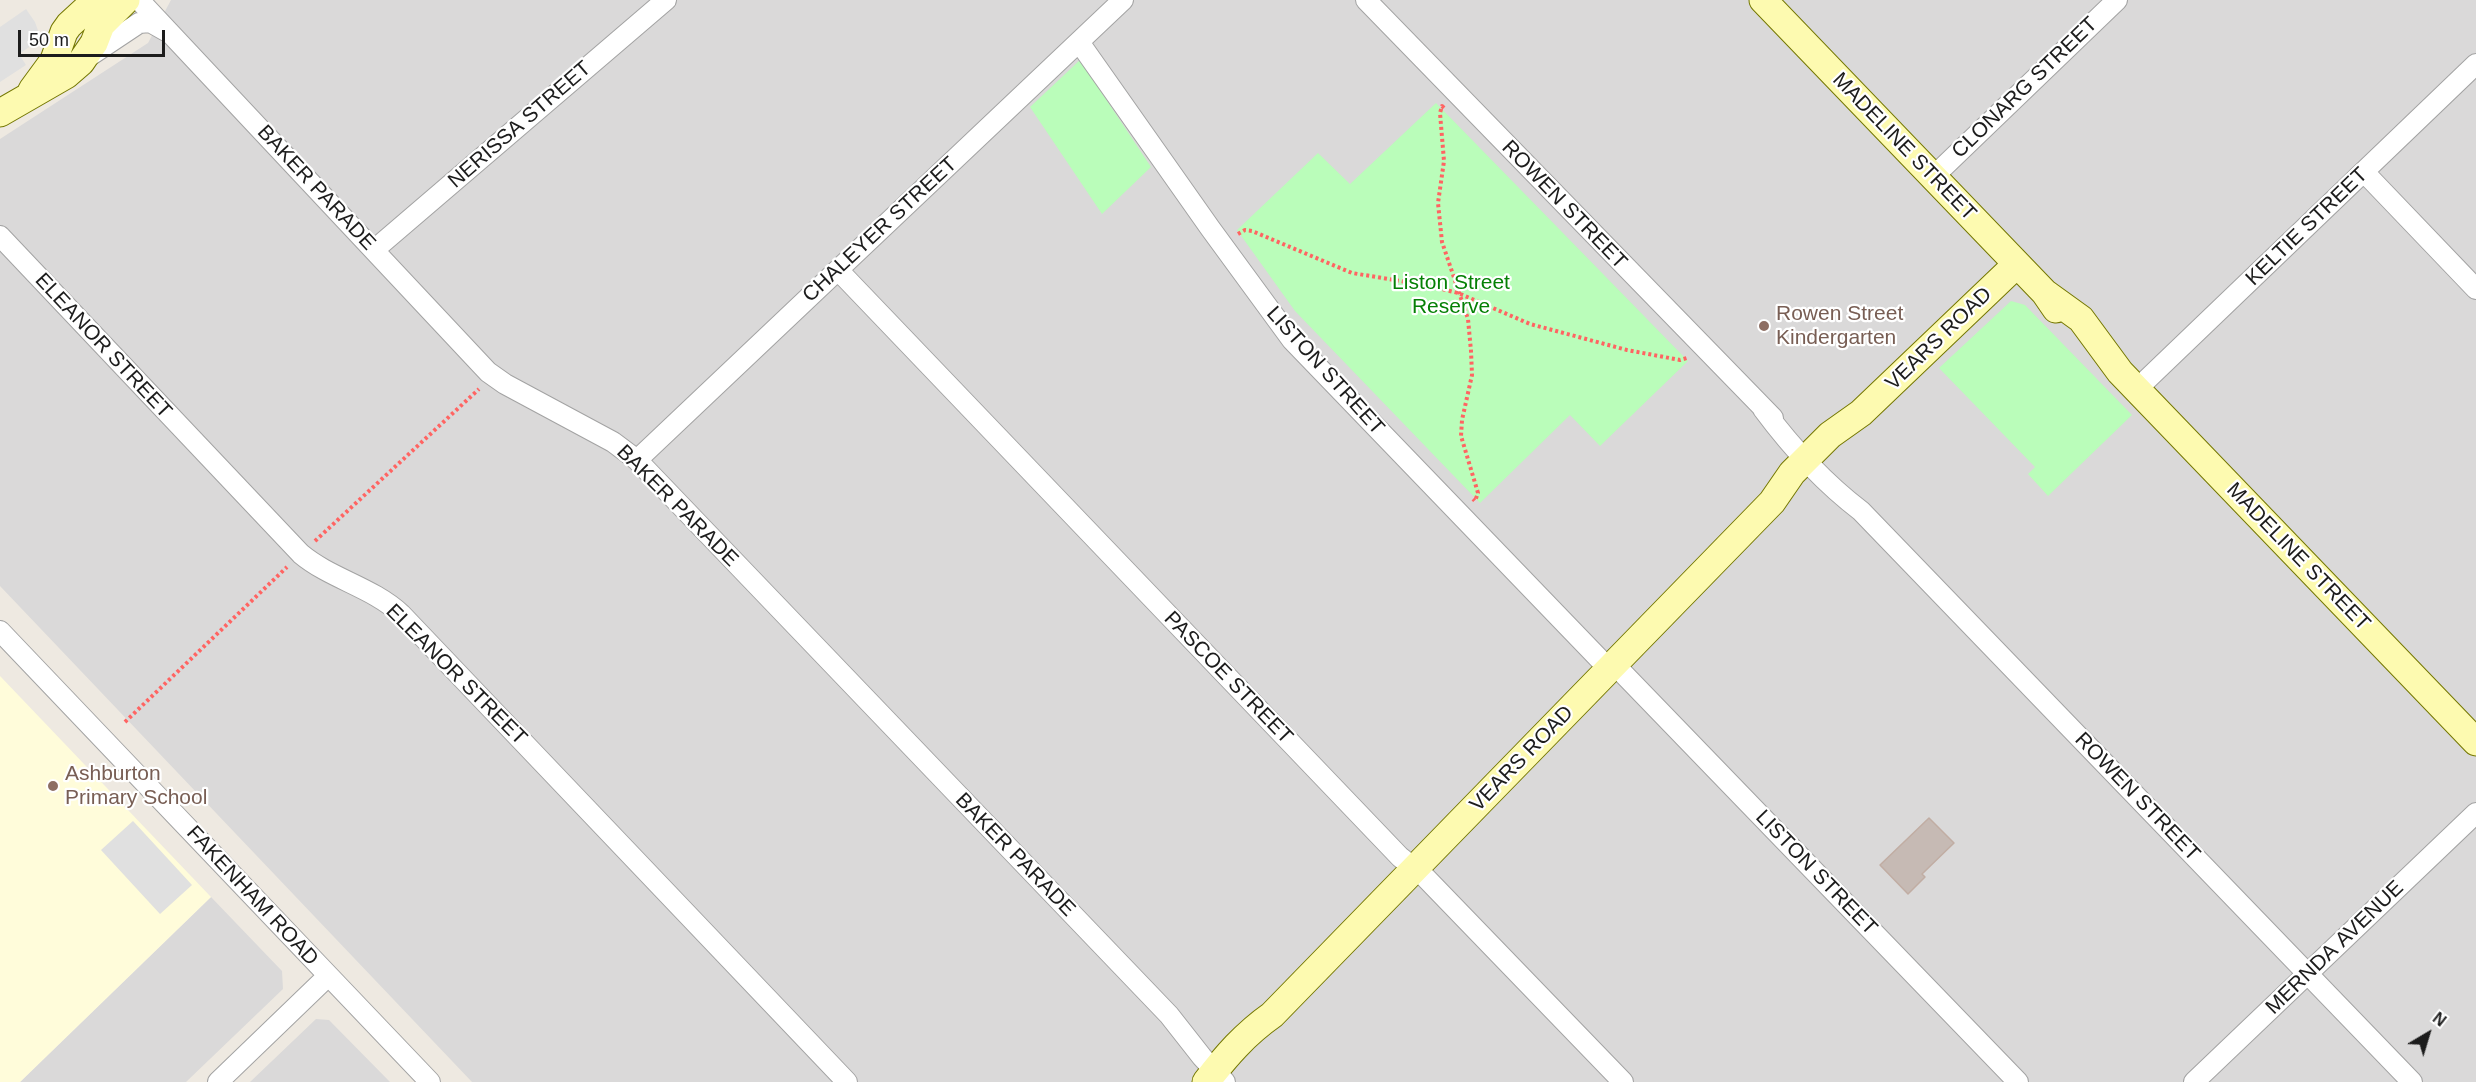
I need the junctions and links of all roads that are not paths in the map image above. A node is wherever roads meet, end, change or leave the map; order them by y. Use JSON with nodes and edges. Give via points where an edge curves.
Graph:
{"nodes":[{"id":1,"x":96,"y":0,"type":"edge"},
{"id":2,"x":126,"y":0,"type":"edge"},
{"id":3,"x":139,"y":0,"type":"edge"},
{"id":4,"x":666,"y":0,"type":"edge"},
{"id":5,"x":1124,"y":0,"type":"edge"},
{"id":6,"x":1366,"y":0,"type":"edge"},
{"id":7,"x":1763,"y":0,"type":"edge"},
{"id":8,"x":2117,"y":0,"type":"edge"},
{"id":9,"x":171,"y":34,"type":"junction"},
{"id":10,"x":1079,"y":42,"type":"junction"},
{"id":11,"x":81,"y":62,"type":"junction"},
{"id":12,"x":2476,"y":64,"type":"edge"},
{"id":13,"x":28,"y":95,"type":"junction"},
{"id":14,"x":0,"y":113,"type":"edge"},
{"id":15,"x":2364,"y":172,"type":"junction"},
{"id":16,"x":1933,"y":177,"type":"junction"},
{"id":17,"x":0,"y":236,"type":"edge"},
{"id":18,"x":374,"y":250,"type":"junction"},
{"id":19,"x":2017,"y":264,"type":"junction"},
{"id":20,"x":838,"y":270,"type":"junction"},
{"id":21,"x":2476,"y":288,"type":"edge"},
{"id":22,"x":2129,"y":380,"type":"junction"},
{"id":23,"x":637,"y":460,"type":"junction"},
{"id":24,"x":1812,"y":461,"type":"junction"},
{"id":25,"x":0,"y":631,"type":"edge"},
{"id":26,"x":1612,"y":666,"type":"junction"},
{"id":27,"x":2476,"y":742,"type":"edge"},
{"id":28,"x":2476,"y":813,"type":"edge"},
{"id":29,"x":1414,"y":869,"type":"junction"},
{"id":30,"x":2307,"y":973,"type":"junction"},
{"id":31,"x":328,"y":976,"type":"junction"},
{"id":32,"x":1224,"y":1077,"type":"edge"},
{"id":33,"x":218,"y":1082,"type":"edge"},
{"id":34,"x":429,"y":1082,"type":"edge"},
{"id":35,"x":847,"y":1082,"type":"edge"},
{"id":36,"x":1623,"y":1082,"type":"edge"},
{"id":37,"x":2018,"y":1082,"type":"edge"},
{"id":38,"x":2194,"y":1082,"type":"edge"},
{"id":39,"x":2412,"y":1082,"type":"edge"}],
"edges":[{"from":1,"to":13,"type":"street","via":[[69,25],[48,71]]},
{"from":2,"to":11,"type":"street","via":[[101,25]]},
{"from":3,"to":9,"type":"street","name":"BAKER PARADE"},
{"from":4,"to":18,"type":"street","name":"NERISSA STREET"},
{"from":5,"to":10,"type":"street","name":"CHALEYER STREET"},
{"from":6,"to":24,"type":"street","name":"ROWEN STREET","via":[[1763,409],[1791,446]]},
{"from":7,"to":16,"type":"street","name":"MADELINE STREET"},
{"from":8,"to":16,"type":"street","name":"CLONARG STREET"},
{"from":9,"to":11,"type":"street","via":[[150,22],[139,23]]},
{"from":9,"to":18,"type":"street","name":"BAKER PARADE"},
{"from":10,"to":20,"type":"street","name":"CHALEYER STREET"},
{"from":10,"to":26,"type":"street","name":"LISTON STREET","via":[[1292,340]]},
{"from":11,"to":13,"type":"street","via":[[53,83]]},
{"from":12,"to":15,"type":"street","name":"KELTIE STREET"},
{"from":13,"to":14,"type":"street"},
{"from":15,"to":21,"type":"street"},
{"from":15,"to":22,"type":"street","name":"KELTIE STREET"},
{"from":16,"to":19,"type":"street","name":"MADELINE STREET"},
{"from":17,"to":35,"type":"street","name":"ELEANOR STREET","via":[[301,554],[400,614]]},
{"from":18,"to":23,"type":"street","name":"BAKER PARADE","via":[[494,377],[613,442]]},
{"from":19,"to":22,"type":"street","name":"MADELINE STREET","via":[[2045,293],[2081,319]]},
{"from":19,"to":24,"type":"street","name":"VEARS ROAD"},
{"from":20,"to":23,"type":"street","name":"CHALEYER STREET"},
{"from":20,"to":29,"type":"street","name":"PASCOE STREET"},
{"from":22,"to":27,"type":"street","name":"MADELINE STREET"},
{"from":23,"to":32,"type":"street","name":"BAKER PARADE"},
{"from":24,"to":26,"type":"street","name":"VEARS ROAD","via":[[1799,482],[1772,502]]},
{"from":24,"to":30,"type":"street","name":"ROWEN STREET","via":[[1840,483],[1861,511]]},
{"from":25,"to":31,"type":"street","name":"FAKENHAM ROAD"},
{"from":26,"to":29,"type":"street","name":"VEARS ROAD"},
{"from":26,"to":37,"type":"street","name":"LISTON STREET"},
{"from":28,"to":30,"type":"street","name":"MERNDA AVENUE"},
{"from":29,"to":32,"type":"street","name":"VEARS ROAD","via":[[1272,1015],[1250,1030]]},
{"from":29,"to":36,"type":"street","name":"PASCOE STREET"},
{"from":30,"to":38,"type":"street","name":"MERNDA AVENUE"},
{"from":30,"to":39,"type":"street","name":"ROWEN STREET"},
{"from":31,"to":33,"type":"street"},
{"from":31,"to":34,"type":"street","name":"FAKENHAM ROAD"}]}
